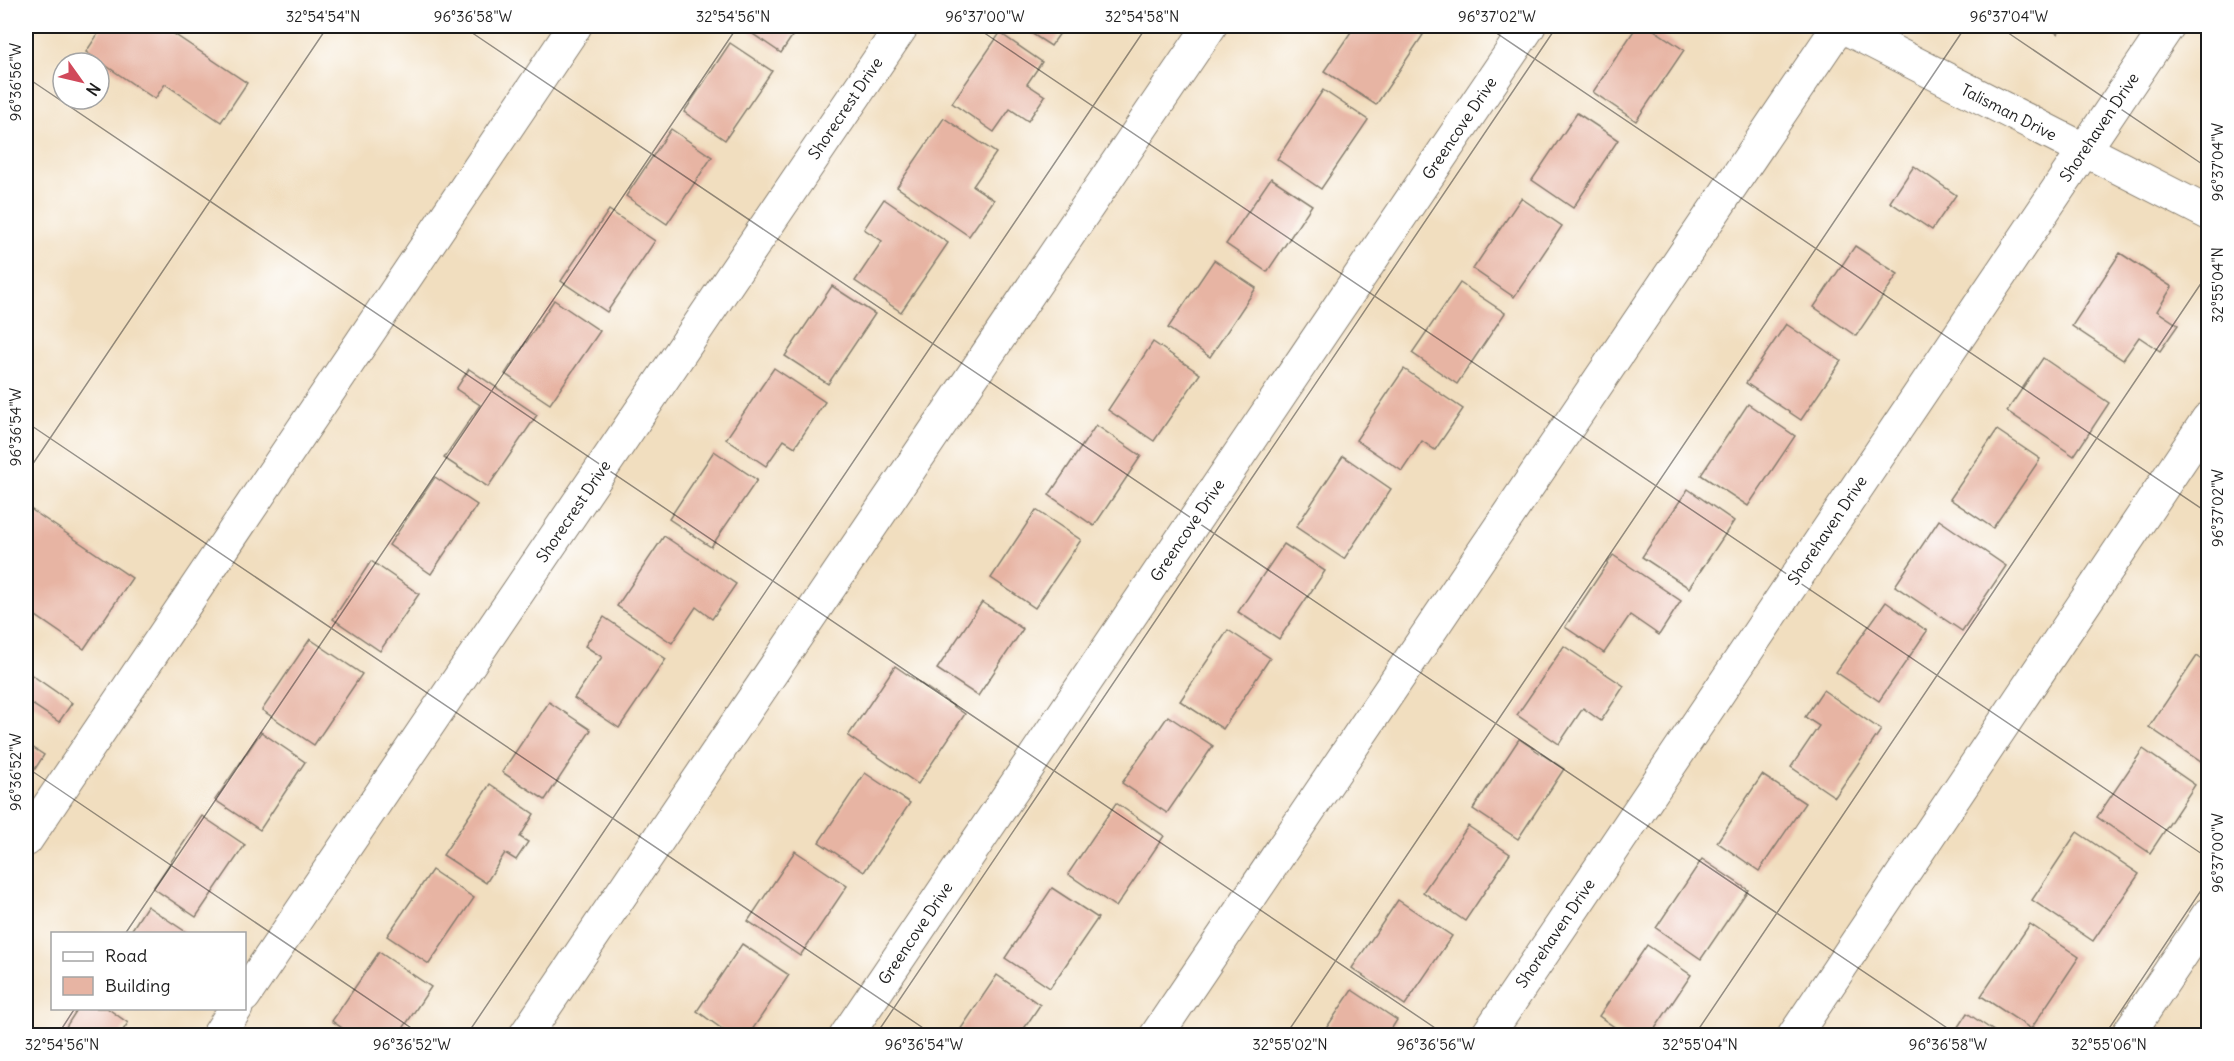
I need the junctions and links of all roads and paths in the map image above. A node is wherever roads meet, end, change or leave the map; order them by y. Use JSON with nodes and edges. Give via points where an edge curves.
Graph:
{"nodes":[{"id":1,"x":575,"y":26,"type":"edge"},
{"id":2,"x":902,"y":26,"type":"edge"},
{"id":3,"x":1210,"y":26,"type":"edge"},
{"id":4,"x":1529,"y":26,"type":"edge"},
{"id":5,"x":1840,"y":26,"type":"edge"},
{"id":6,"x":2168,"y":26,"type":"edge"},
{"id":7,"x":2083,"y":150,"type":"junction"},
{"id":8,"x":2208,"y":213,"type":"edge"},
{"id":9,"x":2208,"y":419,"type":"edge"},
{"id":10,"x":26,"y":840,"type":"edge"},
{"id":11,"x":2208,"y":915,"type":"edge"},
{"id":12,"x":246,"y":993,"type":"edge"},
{"id":13,"x":235,"y":1010,"type":"edge"},
{"id":14,"x":218,"y":1035,"type":"edge"},
{"id":15,"x":525,"y":1035,"type":"edge"},
{"id":16,"x":846,"y":1035,"type":"edge"},
{"id":17,"x":1156,"y":1035,"type":"edge"},
{"id":18,"x":1487,"y":1035,"type":"edge"},
{"id":19,"x":1794,"y":1035,"type":"edge"},
{"id":20,"x":2127,"y":1035,"type":"edge"}],
"edges":[{"from":1,"to":10,"type":"street"},
{"from":2,"to":12,"type":"street","name":"Shorecrest Drive"},
{"from":3,"to":15,"type":"street"},
{"from":4,"to":16,"type":"street","name":"Greencove Drive"},
{"from":5,"to":7,"type":"street","name":"Talisman Drive"},
{"from":5,"to":17,"type":"street"},
{"from":6,"to":7,"type":"street","name":"Shorehaven Drive"},
{"from":7,"to":8,"type":"street","name":"Talisman Drive"},
{"from":7,"to":18,"type":"street","name":"Shorehaven Drive"},
{"from":9,"to":19,"type":"street"},
{"from":11,"to":20,"type":"street"},
{"from":13,"to":14,"type":"street"}]}
